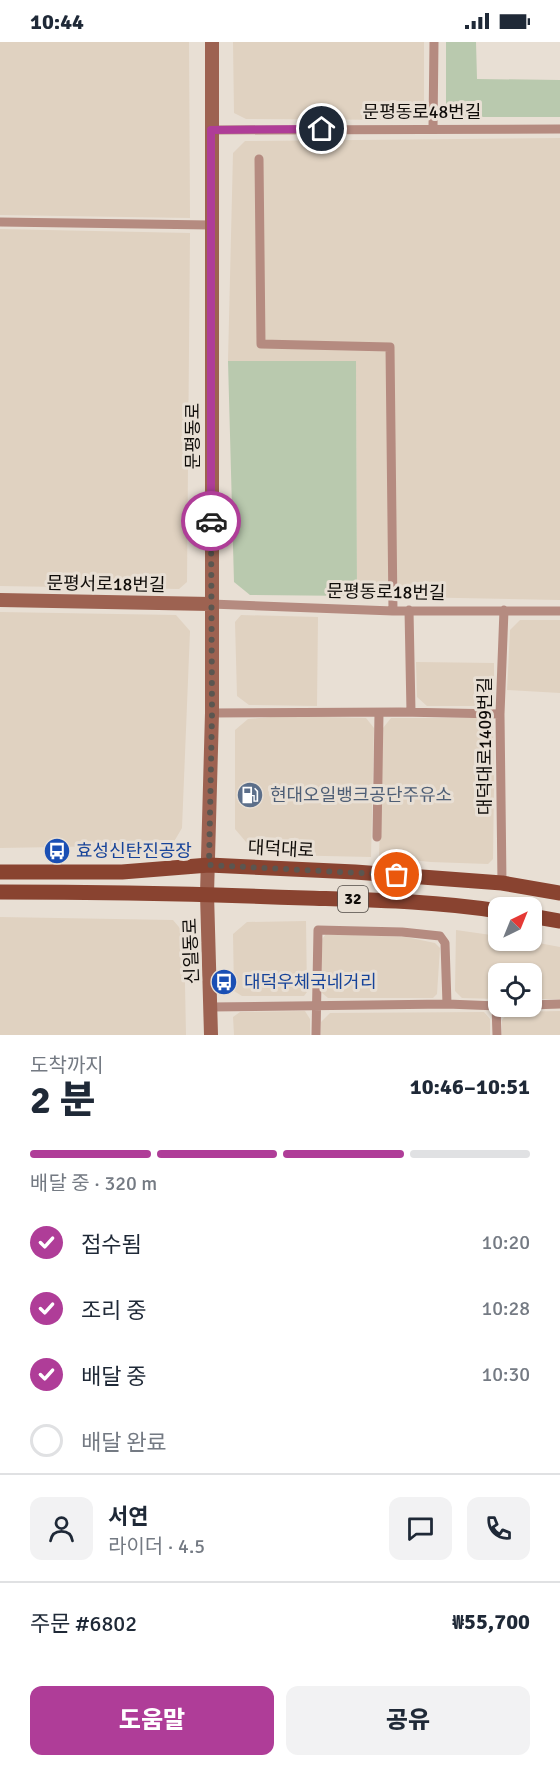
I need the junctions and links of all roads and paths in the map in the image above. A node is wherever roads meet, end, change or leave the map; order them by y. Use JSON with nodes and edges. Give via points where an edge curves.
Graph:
{"nodes":[{"id":1,"x":212,"y":42,"type":"edge"},
{"id":2,"x":434,"y":42,"type":"edge"},
{"id":3,"x":433,"y":128,"type":"junction"},
{"id":4,"x":560,"y":129,"type":"edge"},
{"id":5,"x":211,"y":130,"type":"junction"},
{"id":6,"x":259,"y":159,"type":"dead end"},
{"id":7,"x":0,"y":222,"type":"edge"},
{"id":8,"x":211,"y":225,"type":"junction"},
{"id":9,"x":0,"y":600,"type":"edge"},
{"id":10,"x":211,"y":604,"type":"junction"},
{"id":11,"x":409,"y":610,"type":"junction"},
{"id":12,"x":504,"y":610,"type":"junction"},
{"id":13,"x":393,"y":611,"type":"junction"},
{"id":14,"x":560,"y":611,"type":"edge"},
{"id":15,"x":411,"y":712,"type":"junction"},
{"id":16,"x":212,"y":713,"type":"junction"},
{"id":17,"x":379,"y":713,"type":"junction"},
{"id":18,"x":500,"y":714,"type":"junction"},
{"id":19,"x":377,"y":837,"type":"dead end"},
{"id":20,"x":209,"y":865,"type":"junction"},
{"id":21,"x":0,"y":872,"type":"edge"},
{"id":22,"x":502,"y":883,"type":"junction"},
{"id":23,"x":0,"y":892,"type":"edge"},
{"id":24,"x":560,"y":893,"type":"edge"},
{"id":25,"x":207,"y":894,"type":"junction"},
{"id":26,"x":488,"y":909,"type":"edge"},
{"id":27,"x":542,"y":918,"type":"edge"},
{"id":28,"x":560,"y":921,"type":"edge"},
{"id":29,"x":447,"y":1004,"type":"junction"},
{"id":30,"x":560,"y":1004,"type":"edge"},
{"id":31,"x":317,"y":1005,"type":"junction"},
{"id":32,"x":542,"y":1005,"type":"edge"},
{"id":33,"x":488,"y":1006,"type":"edge"},
{"id":34,"x":211,"y":1007,"type":"junction"},
{"id":35,"x":497,"y":1017,"type":"edge"},
{"id":36,"x":211,"y":1035,"type":"edge"},
{"id":37,"x":316,"y":1035,"type":"edge"},
{"id":38,"x":497,"y":1035,"type":"edge"}],
"edges":[{"from":1,"to":5,"type":"main road","name":"문평동로"},
{"from":2,"to":3,"type":"street"},
{"from":3,"to":4,"type":"street","name":"문평동로48번길"},
{"from":3,"to":5,"type":"street","name":"문평동로48번길"},
{"from":5,"to":8,"type":"main road","name":"문평동로"},
{"from":6,"to":13,"type":"street","via":[[261,344],[390,347]]},
{"from":7,"to":8,"type":"street"},
{"from":8,"to":10,"type":"main road","name":"문평동로"},
{"from":9,"to":10,"type":"main road","name":"문평서로18번길"},
{"from":10,"to":13,"type":"street","name":"문평동로18번길"},
{"from":10,"to":16,"type":"main road","name":"문평동로"},
{"from":11,"to":12,"type":"street","name":"문평동로18번길"},
{"from":11,"to":13,"type":"street","name":"문평동로18번길"},
{"from":11,"to":15,"type":"street"},
{"from":12,"to":14,"type":"street","name":"문평동로18번길"},
{"from":12,"to":18,"type":"street","name":"대덕대로1409번길"},
{"from":15,"to":17,"type":"street"},
{"from":15,"to":18,"type":"street"},
{"from":16,"to":17,"type":"street"},
{"from":16,"to":20,"type":"main road","name":"문평동로"},
{"from":17,"to":19,"type":"street"},
{"from":18,"to":22,"type":"street","name":"대덕대로1409번길"},
{"from":20,"to":21,"type":"main road","name":"대덕대로","number":"32","via":[[122,872]]},
{"from":20,"to":22,"type":"main road","name":"대덕대로","number":"32"},
{"from":20,"to":25,"type":"main road","name":"신일동로"},
{"from":22,"to":24,"type":"main road","name":"대덕대로","number":"32"},
{"from":23,"to":25,"type":"main road","number":"32"},
{"from":25,"to":26,"type":"main road","number":"32"},
{"from":25,"to":34,"type":"main road","name":"신일동로"},
{"from":27,"to":28,"type":"main road"},
{"from":29,"to":31,"type":"street"},
{"from":29,"to":31,"type":"street","via":[[446,943],[440,936],[318,930]]},
{"from":29,"to":33,"type":"street"},
{"from":30,"to":32,"type":"street"},
{"from":31,"to":34,"type":"street"},
{"from":31,"to":37,"type":"street"},
{"from":34,"to":36,"type":"main road","name":"신일동로"},
{"from":35,"to":38,"type":"street"}]}
